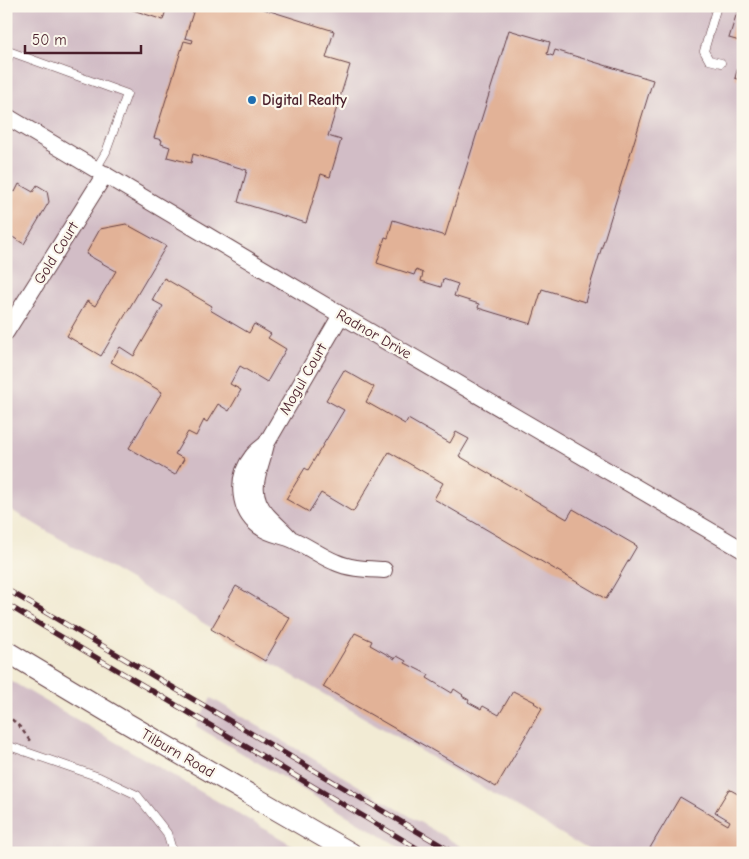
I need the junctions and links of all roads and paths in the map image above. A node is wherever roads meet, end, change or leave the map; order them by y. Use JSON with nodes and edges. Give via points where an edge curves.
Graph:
{"nodes":[{"id":1,"x":717,"y":6,"type":"edge"},
{"id":2,"x":6,"y":63,"type":"edge"},
{"id":3,"x":721,"y":63,"type":"dead end"},
{"id":4,"x":6,"y":116,"type":"edge"},
{"id":5,"x":100,"y":171,"type":"junction"},
{"id":6,"x":341,"y":315,"type":"junction"},
{"id":7,"x":6,"y":332,"type":"edge"},
{"id":8,"x":743,"y":550,"type":"edge"},
{"id":9,"x":384,"y":570,"type":"dead end"},
{"id":10,"x":6,"y":651,"type":"edge"},
{"id":11,"x":6,"y":714,"type":"edge"},
{"id":12,"x":6,"y":745,"type":"edge"},
{"id":13,"x":41,"y":757,"type":"junction"},
{"id":14,"x":173,"y":853,"type":"edge"},
{"id":15,"x":351,"y":853,"type":"edge"}],
"edges":[{"from":1,"to":3,"type":"lane","via":[[704,51],[709,60]]},
{"from":2,"to":5,"type":"lane","via":[[11,52],[127,94]]},
{"from":4,"to":5,"type":"street","name":"Radnor Drive"},
{"from":5,"to":6,"type":"street","name":"Radnor Drive"},
{"from":5,"to":7,"type":"street","name":"Gold Court"},
{"from":6,"to":8,"type":"street","name":"Radnor Drive"},
{"from":6,"to":9,"type":"street","name":"Mogul Court","via":[[266,444],[256,478],[257,497],[267,515],[290,539],[335,562]]},
{"from":10,"to":15,"type":"street","name":"Tilburn Road"},
{"from":11,"to":13,"type":"path","via":[[21,728]]},
{"from":12,"to":13,"type":"lane"},
{"from":13,"to":14,"type":"lane","via":[[99,777],[137,795],[167,833]]}]}
